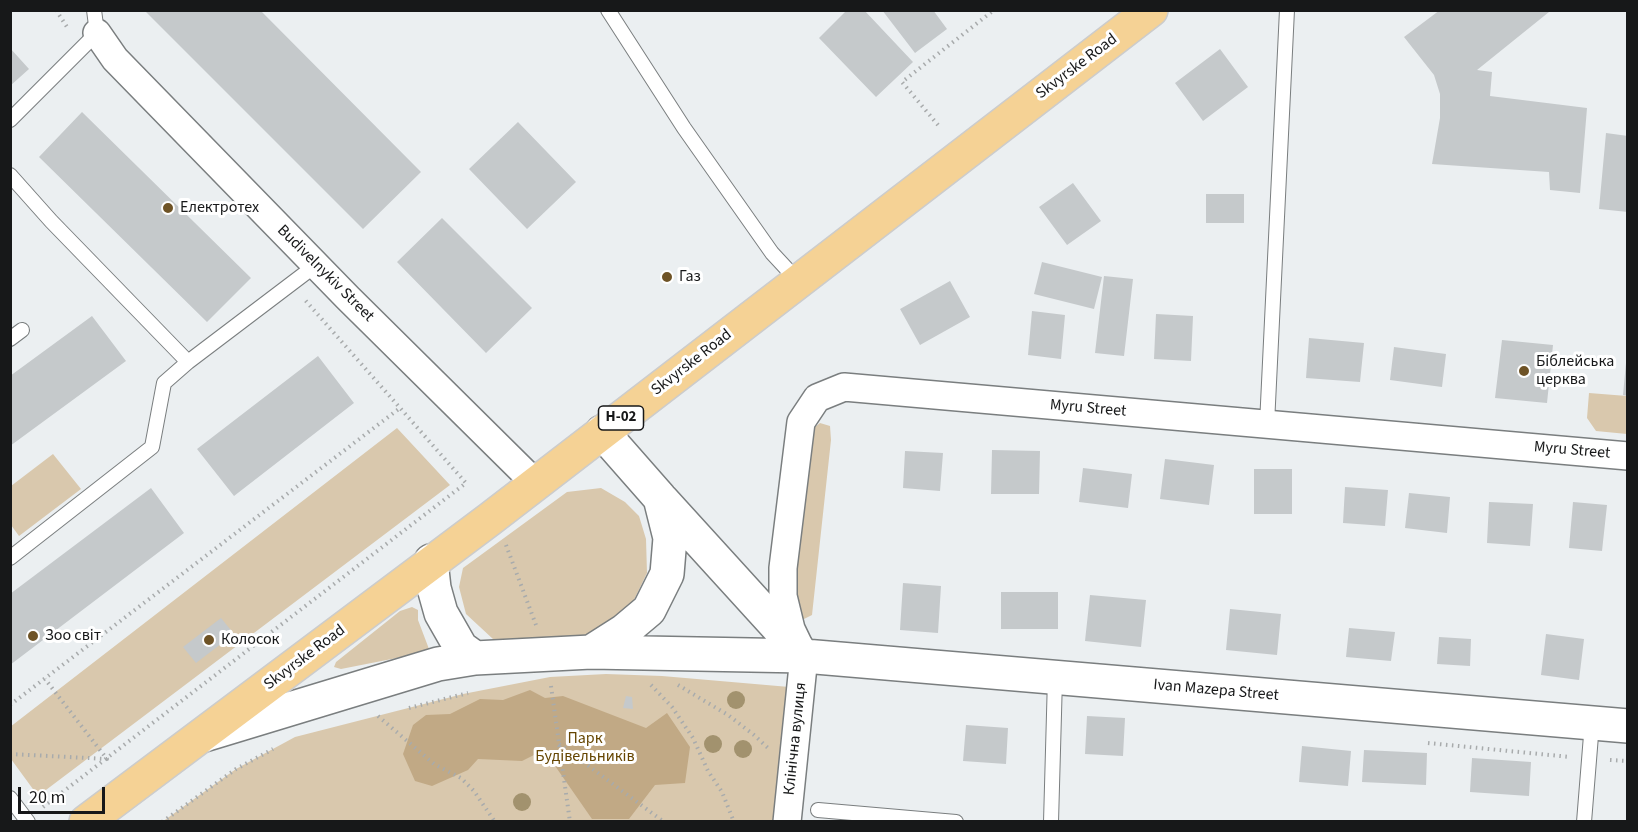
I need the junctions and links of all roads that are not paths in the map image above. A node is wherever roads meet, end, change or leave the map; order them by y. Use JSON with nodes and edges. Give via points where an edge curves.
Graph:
{"nodes":[{"id":1,"x":608,"y":10,"type":"edge"},
{"id":2,"x":1151,"y":10,"type":"edge"},
{"id":3,"x":1287,"y":10,"type":"edge"},
{"id":4,"x":96,"y":22,"type":"edge"},
{"id":5,"x":10,"y":120,"type":"edge"},
{"id":6,"x":10,"y":175,"type":"edge"},
{"id":7,"x":316,"y":265,"type":"junction"},
{"id":8,"x":798,"y":281,"type":"junction"},
{"id":9,"x":22,"y":330,"type":"dead end"},
{"id":10,"x":10,"y":339,"type":"edge"},
{"id":11,"x":188,"y":362,"type":"junction"},
{"id":12,"x":1267,"y":424,"type":"junction"},
{"id":13,"x":602,"y":432,"type":"junction"},
{"id":14,"x":1628,"y":456,"type":"edge"},
{"id":15,"x":535,"y":483,"type":"junction"},
{"id":16,"x":660,"y":498,"type":"junction"},
{"id":17,"x":10,"y":558,"type":"edge"},
{"id":18,"x":431,"y":561,"type":"junction"},
{"id":19,"x":591,"y":652,"type":"junction"},
{"id":20,"x":804,"y":656,"type":"junction"},
{"id":21,"x":475,"y":658,"type":"junction"},
{"id":22,"x":1054,"y":678,"type":"junction"},
{"id":23,"x":1592,"y":723,"type":"junction"},
{"id":24,"x":1628,"y":726,"type":"edge"},
{"id":25,"x":204,"y":735,"type":"junction"},
{"id":26,"x":10,"y":798,"type":"edge"},
{"id":27,"x":818,"y":810,"type":"dead end"},
{"id":28,"x":27,"y":820,"type":"edge"},
{"id":29,"x":86,"y":822,"type":"edge"},
{"id":30,"x":787,"y":822,"type":"edge"},
{"id":31,"x":956,"y":822,"type":"edge"},
{"id":32,"x":1051,"y":822,"type":"edge"},
{"id":33,"x":1584,"y":822,"type":"edge"}],
"edges":[{"from":1,"to":8,"type":"lane","via":[[684,128],[772,253]]},
{"from":2,"to":8,"type":"main road","name":"Skvyrske Road","number":"Н-02"},
{"from":3,"to":12,"type":"lane"},
{"from":4,"to":5,"type":"lane"},
{"from":4,"to":7,"type":"street","name":"Budivelnykiv Street","via":[[115,60]]},
{"from":6,"to":11,"type":"lane"},
{"from":7,"to":11,"type":"lane"},
{"from":7,"to":15,"type":"street","name":"Budivelnykiv Street"},
{"from":8,"to":13,"type":"main road","name":"Skvyrske Road","number":"Н-02"},
{"from":9,"to":10,"type":"lane"},
{"from":11,"to":17,"type":"lane","via":[[164,383],[152,447]]},
{"from":12,"to":14,"type":"street","name":"Myru Street"},
{"from":12,"to":20,"type":"street","name":"Myru Street","via":[[844,387],[817,398],[801,422],[783,568],[783,596],[791,629]]},
{"from":13,"to":15,"type":"main road","name":"Skvyrske Road","number":"Н-02"},
{"from":13,"to":16,"type":"street"},
{"from":15,"to":18,"type":"main road","name":"Skvyrske Road","number":"Н-02"},
{"from":16,"to":19,"type":"street","via":[[670,538],[667,574],[649,610]]},
{"from":16,"to":20,"type":"street"},
{"from":18,"to":21,"type":"street","via":[[441,613],[461,648]]},
{"from":18,"to":25,"type":"main road","name":"Skvyrske Road","number":"Н-02"},
{"from":19,"to":20,"type":"street","name":"Ivan Mazepa Street"},
{"from":19,"to":21,"type":"street","name":"Ivan Mazepa Street"},
{"from":20,"to":22,"type":"street","name":"Ivan Mazepa Street"},
{"from":20,"to":30,"type":"street","name":"Клінічна вулиця"},
{"from":21,"to":25,"type":"street","name":"Ivan Mazepa Street","via":[[438,664]]},
{"from":22,"to":23,"type":"street","name":"Ivan Mazepa Street"},
{"from":22,"to":32,"type":"lane"},
{"from":23,"to":24,"type":"street","name":"Ivan Mazepa Street"},
{"from":23,"to":33,"type":"lane"},
{"from":25,"to":29,"type":"main road","name":"Skvyrske Road","number":"Н-02"},
{"from":26,"to":28,"type":"lane"},
{"from":27,"to":31,"type":"lane"}]}
